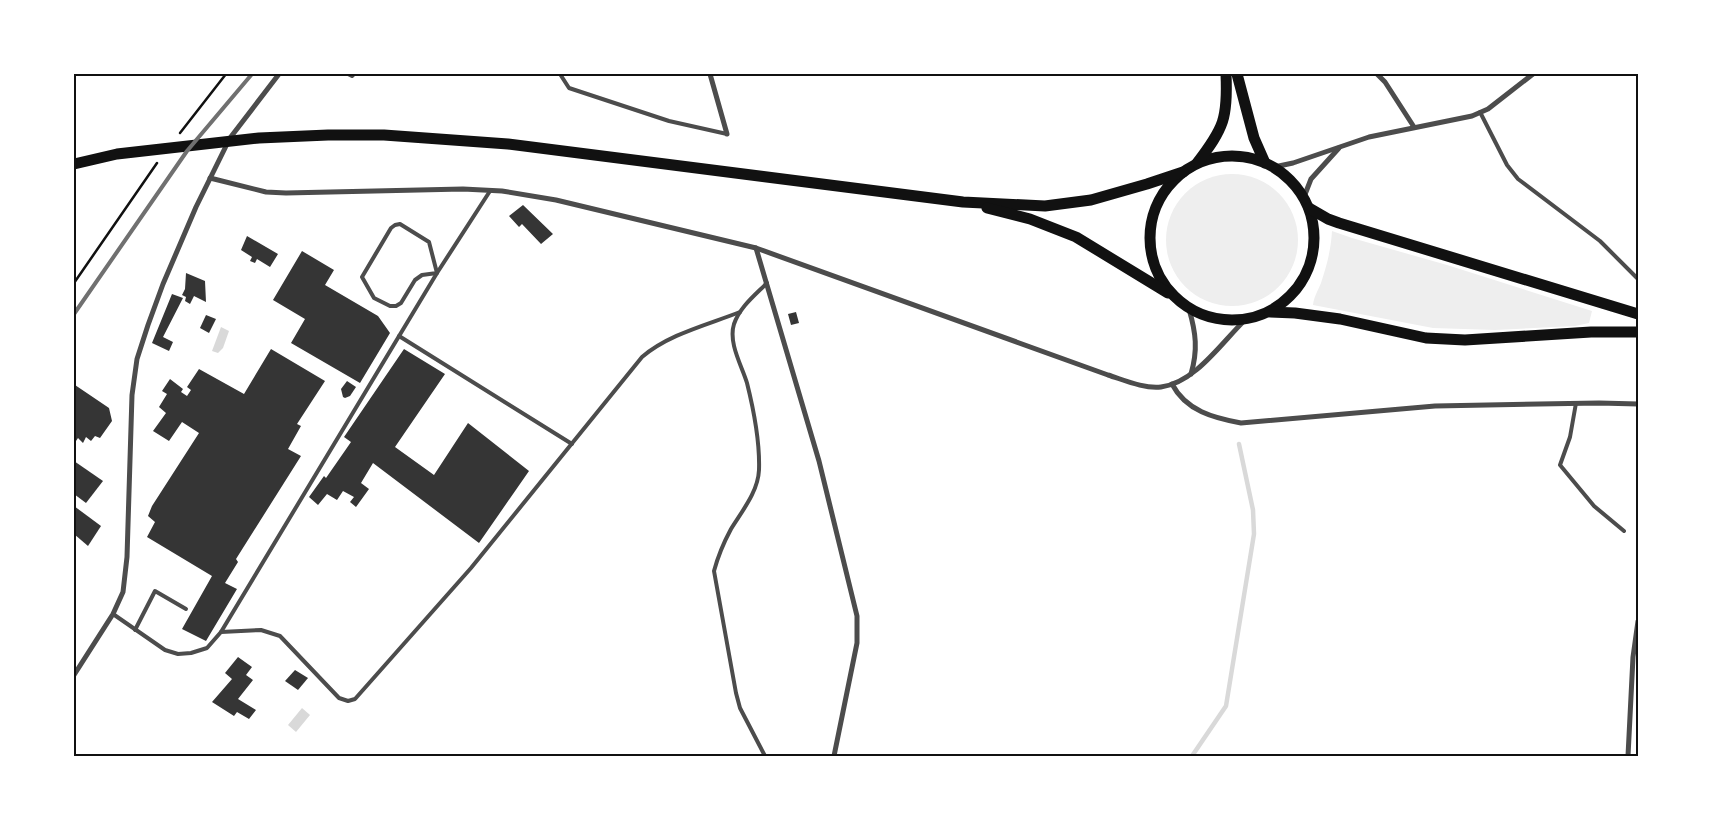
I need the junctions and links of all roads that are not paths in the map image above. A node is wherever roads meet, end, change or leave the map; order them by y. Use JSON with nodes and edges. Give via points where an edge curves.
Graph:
{"nodes":[{"id":1,"x":279,"y":74,"type":"edge"},
{"id":2,"x":348,"y":74,"type":"edge"},
{"id":3,"x":354,"y":74,"type":"edge"},
{"id":4,"x":560,"y":74,"type":"edge"},
{"id":5,"x":710,"y":74,"type":"edge"},
{"id":6,"x":1226,"y":74,"type":"edge"},
{"id":7,"x":1237,"y":74,"type":"edge"},
{"id":8,"x":1377,"y":74,"type":"edge"},
{"id":9,"x":1533,"y":74,"type":"edge"},
{"id":10,"x":1480,"y":112,"type":"junction"},
{"id":11,"x":1414,"y":127,"type":"junction"},
{"id":12,"x":727,"y":134,"type":"joint"},
{"id":13,"x":1341,"y":146,"type":"junction"},
{"id":14,"x":74,"y":164,"type":"edge"},
{"id":15,"x":1197,"y":164,"type":"junction"},
{"id":16,"x":1270,"y":165,"type":"junction"},
{"id":17,"x":1183,"y":172,"type":"junction"},
{"id":18,"x":210,"y":178,"type":"junction"},
{"id":19,"x":490,"y":191,"type":"junction"},
{"id":20,"x":963,"y":202,"type":"junction"},
{"id":21,"x":1306,"y":202,"type":"junction"},
{"id":22,"x":756,"y":248,"type":"junction"},
{"id":23,"x":437,"y":273,"type":"junction"},
{"id":24,"x":1638,"y":279,"type":"edge"},
{"id":25,"x":767,"y":283,"type":"junction"},
{"id":26,"x":1172,"y":295,"type":"junction"},
{"id":27,"x":1189,"y":309,"type":"junction"},
{"id":28,"x":740,"y":312,"type":"junction"},
{"id":29,"x":1270,"y":312,"type":"junction"},
{"id":30,"x":1638,"y":314,"type":"edge"},
{"id":31,"x":1245,"y":320,"type":"junction"},
{"id":32,"x":1638,"y":332,"type":"edge"},
{"id":33,"x":399,"y":336,"type":"junction"},
{"id":34,"x":1191,"y":374,"type":"junction"},
{"id":35,"x":1172,"y":384,"type":"junction"},
{"id":36,"x":1576,"y":403,"type":"junction"},
{"id":37,"x":1638,"y":404,"type":"edge"},
{"id":38,"x":572,"y":444,"type":"junction"},
{"id":39,"x":1624,"y":531,"type":"dead end"},
{"id":40,"x":186,"y":609,"type":"dead end"},
{"id":41,"x":114,"y":614,"type":"junction"},
{"id":42,"x":1638,"y":621,"type":"edge"},
{"id":43,"x":135,"y":630,"type":"junction"},
{"id":44,"x":220,"y":632,"type":"junction"},
{"id":45,"x":74,"y":675,"type":"edge"},
{"id":46,"x":765,"y":756,"type":"edge"},
{"id":47,"x":834,"y":756,"type":"edge"},
{"id":48,"x":1628,"y":756,"type":"edge"}],
"edges":[{"from":1,"to":18,"type":"street","via":[[230,138]]},
{"from":2,"to":3,"type":"lane"},
{"from":4,"to":12,"type":"lane","via":[[570,88],[668,121]]},
{"from":5,"to":12,"type":"street"},
{"from":6,"to":15,"type":"main road","via":[[1227,100],[1222,126]]},
{"from":7,"to":16,"type":"main road","via":[[1254,138]]},
{"from":8,"to":11,"type":"street"},
{"from":9,"to":10,"type":"street"},
{"from":10,"to":11,"type":"street"},
{"from":10,"to":24,"type":"lane","via":[[1507,165],[1518,179],[1600,241]]},
{"from":11,"to":13,"type":"street"},
{"from":13,"to":16,"type":"street","via":[[1293,163]]},
{"from":13,"to":21,"type":"street","via":[[1311,179]]},
{"from":14,"to":20,"type":"main road","via":[[117,154],[258,138],[384,135],[489,143]]},
{"from":15,"to":16,"type":"main road","via":[[1231,156],[1249,157]]},
{"from":15,"to":17,"type":"main road"},
{"from":16,"to":21,"type":"main road","via":[[1291,180]]},
{"from":17,"to":20,"type":"main road","via":[[1082,201],[1045,206]]},
{"from":17,"to":26,"type":"main road","via":[[1164,192],[1152,218],[1150,245],[1157,272]]},
{"from":18,"to":19,"type":"street","via":[[266,192],[286,193]]},
{"from":18,"to":41,"type":"street","via":[[162,284],[137,359],[132,395],[127,556],[122,592]]},
{"from":19,"to":22,"type":"street","via":[[556,200]]},
{"from":19,"to":23,"type":"lane"},
{"from":20,"to":26,"type":"main road","via":[[1030,219],[1076,237]]},
{"from":21,"to":29,"type":"main road","via":[[1314,231],[1313,255],[1304,278],[1290,298]]},
{"from":21,"to":30,"type":"main road","via":[[1328,219],[1339,223]]},
{"from":22,"to":25,"type":"street"},
{"from":22,"to":35,"type":"street","via":[[1125,380],[1148,386]]},
{"from":23,"to":23,"type":"lane","via":[[429,242],[400,224],[391,228],[362,277],[374,298],[396,306],[415,280],[422,275]]},
{"from":23,"to":33,"type":"lane"},
{"from":25,"to":28,"type":"lane"},
{"from":25,"to":47,"type":"street","via":[[819,461],[857,616],[857,643]]},
{"from":26,"to":27,"type":"main road"},
{"from":27,"to":31,"type":"main road","via":[[1226,321]]},
{"from":27,"to":34,"type":"street","via":[[1196,348]]},
{"from":28,"to":38,"type":"lane","via":[[669,339],[652,349],[636,364]]},
{"from":28,"to":46,"type":"lane","via":[[732,338],[756,430],[759,470],[754,490],[730,530],[714,571],[740,708]]},
{"from":29,"to":31,"type":"main road"},
{"from":29,"to":32,"type":"main road","via":[[1340,320],[1426,338],[1465,340]]},
{"from":31,"to":34,"type":"street"},
{"from":33,"to":38,"type":"lane"},
{"from":33,"to":44,"type":"lane"},
{"from":34,"to":35,"type":"street"},
{"from":35,"to":36,"type":"street","via":[[1178,395],[1195,408],[1216,418],[1242,423],[1435,406]]},
{"from":36,"to":37,"type":"street"},
{"from":36,"to":39,"type":"lane","via":[[1575,419],[1560,465],[1594,506]]},
{"from":38,"to":44,"type":"lane","via":[[471,568],[355,699],[339,698],[280,636],[261,630]]},
{"from":40,"to":43,"type":"lane","via":[[155,591]]},
{"from":41,"to":43,"type":"lane"},
{"from":41,"to":45,"type":"street"},
{"from":42,"to":48,"type":"street"},
{"from":43,"to":44,"type":"lane","via":[[165,650],[178,654],[207,648]]}]}
